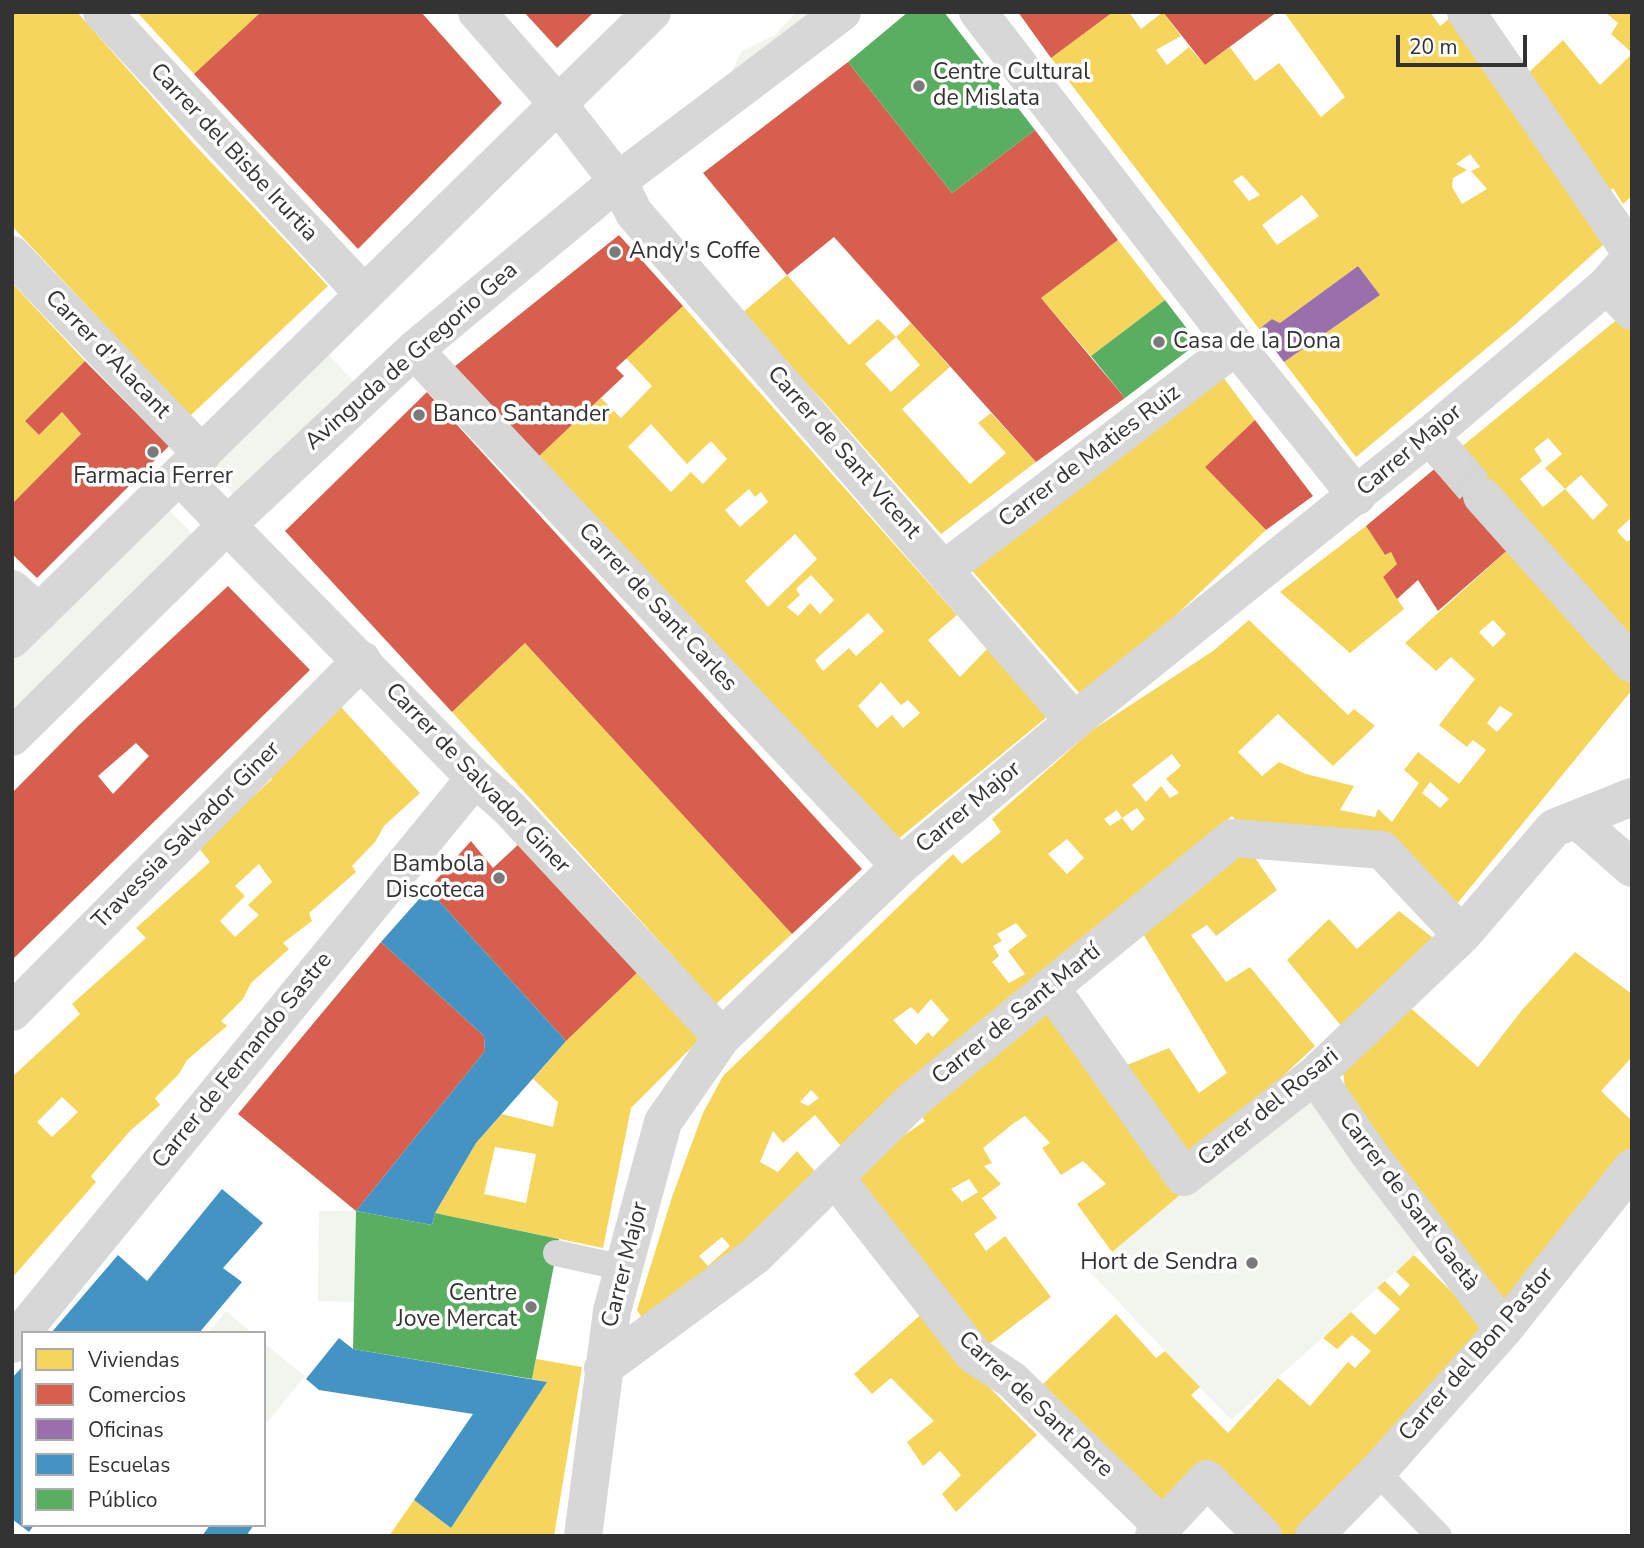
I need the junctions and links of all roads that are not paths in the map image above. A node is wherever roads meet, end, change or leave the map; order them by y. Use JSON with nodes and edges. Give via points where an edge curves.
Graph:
{"nodes":[{"id":1,"x":102,"y":12,"type":"edge"},
{"id":2,"x":477,"y":12,"type":"edge"},
{"id":3,"x":652,"y":12,"type":"edge"},
{"id":4,"x":842,"y":12,"type":"edge"},
{"id":5,"x":978,"y":12,"type":"edge"},
{"id":6,"x":1466,"y":12,"type":"edge"},
{"id":7,"x":558,"y":104,"type":"junction"},
{"id":8,"x":618,"y":181,"type":"junction"},
{"id":9,"x":12,"y":255,"type":"edge"},
{"id":10,"x":1632,"y":255,"type":"edge"},
{"id":11,"x":364,"y":294,"type":"junction"},
{"id":12,"x":1619,"y":298,"type":"edge"},
{"id":13,"x":1236,"y":346,"type":"junction"},
{"id":14,"x":414,"y":350,"type":"junction"},
{"id":15,"x":191,"y":465,"type":"junction"},
{"id":16,"x":1357,"y":496,"type":"junction"},
{"id":17,"x":1482,"y":496,"type":"tunnel mouth"},
{"id":18,"x":227,"y":525,"type":"junction"},
{"id":19,"x":945,"y":569,"type":"junction"},
{"id":20,"x":21,"y":614,"type":"edge"},
{"id":21,"x":362,"y":660,"type":"junction"},
{"id":22,"x":1632,"y":664,"type":"edge"},
{"id":23,"x":1074,"y":721,"type":"junction"},
{"id":24,"x":12,"y":737,"type":"edge"},
{"id":25,"x":475,"y":778,"type":"junction"},
{"id":26,"x":1632,"y":797,"type":"edge"},
{"id":27,"x":1578,"y":821,"type":"junction"},
{"id":28,"x":900,"y":866,"type":"junction"},
{"id":29,"x":1632,"y":868,"type":"edge"},
{"id":30,"x":1462,"y":935,"type":"junction"},
{"id":31,"x":1050,"y":987,"type":"junction"},
{"id":32,"x":12,"y":1012,"type":"edge"},
{"id":33,"x":722,"y":1037,"type":"junction"},
{"id":34,"x":1315,"y":1075,"type":"junction"},
{"id":35,"x":1632,"y":1168,"type":"edge"},
{"id":36,"x":836,"y":1179,"type":"junction"},
{"id":37,"x":556,"y":1253,"type":"dead end"},
{"id":38,"x":624,"y":1268,"type":"junction"},
{"id":39,"x":1504,"y":1329,"type":"junction"},
{"id":40,"x":23,"y":1331,"type":"edge"},
{"id":41,"x":603,"y":1368,"type":"junction"},
{"id":42,"x":1377,"y":1472,"type":"junction"},
{"id":43,"x":1158,"y":1531,"type":"edge"},
{"id":44,"x":583,"y":1536,"type":"edge"},
{"id":45,"x":1263,"y":1536,"type":"edge"},
{"id":46,"x":1314,"y":1536,"type":"edge"},
{"id":47,"x":1438,"y":1536,"type":"edge"}],
"edges":[{"from":1,"to":11,"type":"street","name":"Carrer del Bisbe Irurtia"},
{"from":2,"to":7,"type":"street","name":"Carrer de Sant Vicent"},
{"from":3,"to":7,"type":"street"},
{"from":4,"to":8,"type":"street","name":"Avinguda de Gregorio Gea"},
{"from":5,"to":13,"type":"street"},
{"from":6,"to":10,"type":"street"},
{"from":7,"to":8,"type":"street","name":"Carrer de Sant Vicent"},
{"from":7,"to":11,"type":"street"},
{"from":8,"to":14,"type":"street","name":"Avinguda de Gregorio Gea"},
{"from":8,"to":19,"type":"street","name":"Carrer de Sant Vicent","via":[[635,213]]},
{"from":9,"to":15,"type":"street","name":"Carrer d'Alacant"},
{"from":10,"to":12,"type":"street","name":"Carrer Major"},
{"from":11,"to":15,"type":"street"},
{"from":12,"to":16,"type":"street","name":"Carrer Major","via":[[1439,447]]},
{"from":13,"to":16,"type":"street"},
{"from":13,"to":19,"type":"street","name":"Carrer de Maties Ruiz"},
{"from":14,"to":18,"type":"street","name":"Avinguda de Gregorio Gea"},
{"from":14,"to":28,"type":"street","name":"Carrer de Sant Carles"},
{"from":15,"to":18,"type":"street","name":"Carrer d'Alacant"},
{"from":15,"to":20,"type":"street"},
{"from":16,"to":23,"type":"street","name":"Carrer Major"},
{"from":17,"to":22,"type":"street"},
{"from":18,"to":21,"type":"street","name":"Carrer de Salvador Giner"},
{"from":18,"to":24,"type":"street","name":"Avinguda de Gregorio Gea"},
{"from":19,"to":23,"type":"street","name":"Carrer de Sant Vicent"},
{"from":21,"to":25,"type":"street","name":"Carrer de Salvador Giner"},
{"from":21,"to":32,"type":"street","name":"Travessia Salvador Giner"},
{"from":23,"to":28,"type":"street","name":"Carrer Major"},
{"from":25,"to":33,"type":"street","name":"Carrer de Salvador Giner","via":[[509,808]]},
{"from":25,"to":40,"type":"street","name":"Carrer de Fernando Sastre"},
{"from":26,"to":27,"type":"street","name":"Carrer del Rosari"},
{"from":27,"to":29,"type":"street"},
{"from":27,"to":30,"type":"street","name":"Carrer del Rosari","via":[[1554,828]]},
{"from":28,"to":33,"type":"street","name":"Carrer Major"},
{"from":30,"to":31,"type":"street","name":"Carrer de Sant Martí","via":[[1382,850],[1233,838]]},
{"from":30,"to":34,"type":"street","name":"Carrer del Rosari"},
{"from":31,"to":34,"type":"street","name":"Carrer del Rosari","via":[[1184,1177]]},
{"from":31,"to":36,"type":"street","name":"Carrer de Sant Martí","via":[[914,1099]]},
{"from":33,"to":38,"type":"street","name":"Carrer Major","via":[[663,1122]]},
{"from":34,"to":39,"type":"street","name":"Carrer de Sant Gaetà","via":[[1370,1155]]},
{"from":35,"to":39,"type":"street","name":"Carrer del Bon Pastor"},
{"from":36,"to":41,"type":"street","name":"Carrer de Sant Martí","via":[[755,1256]]},
{"from":36,"to":43,"type":"street","name":"Carrer de Sant Pere","via":[[974,1355],[1012,1380]]},
{"from":37,"to":38,"type":"lane"},
{"from":38,"to":41,"type":"street","name":"Carrer Major"},
{"from":39,"to":42,"type":"street","name":"Carrer del Bon Pastor"},
{"from":41,"to":44,"type":"street","name":"Carrer Major"},
{"from":42,"to":46,"type":"street","name":"Carrer del Bon Pastor"},
{"from":42,"to":47,"type":"lane"},
{"from":43,"to":45,"type":"street","via":[[1207,1479]]}]}
